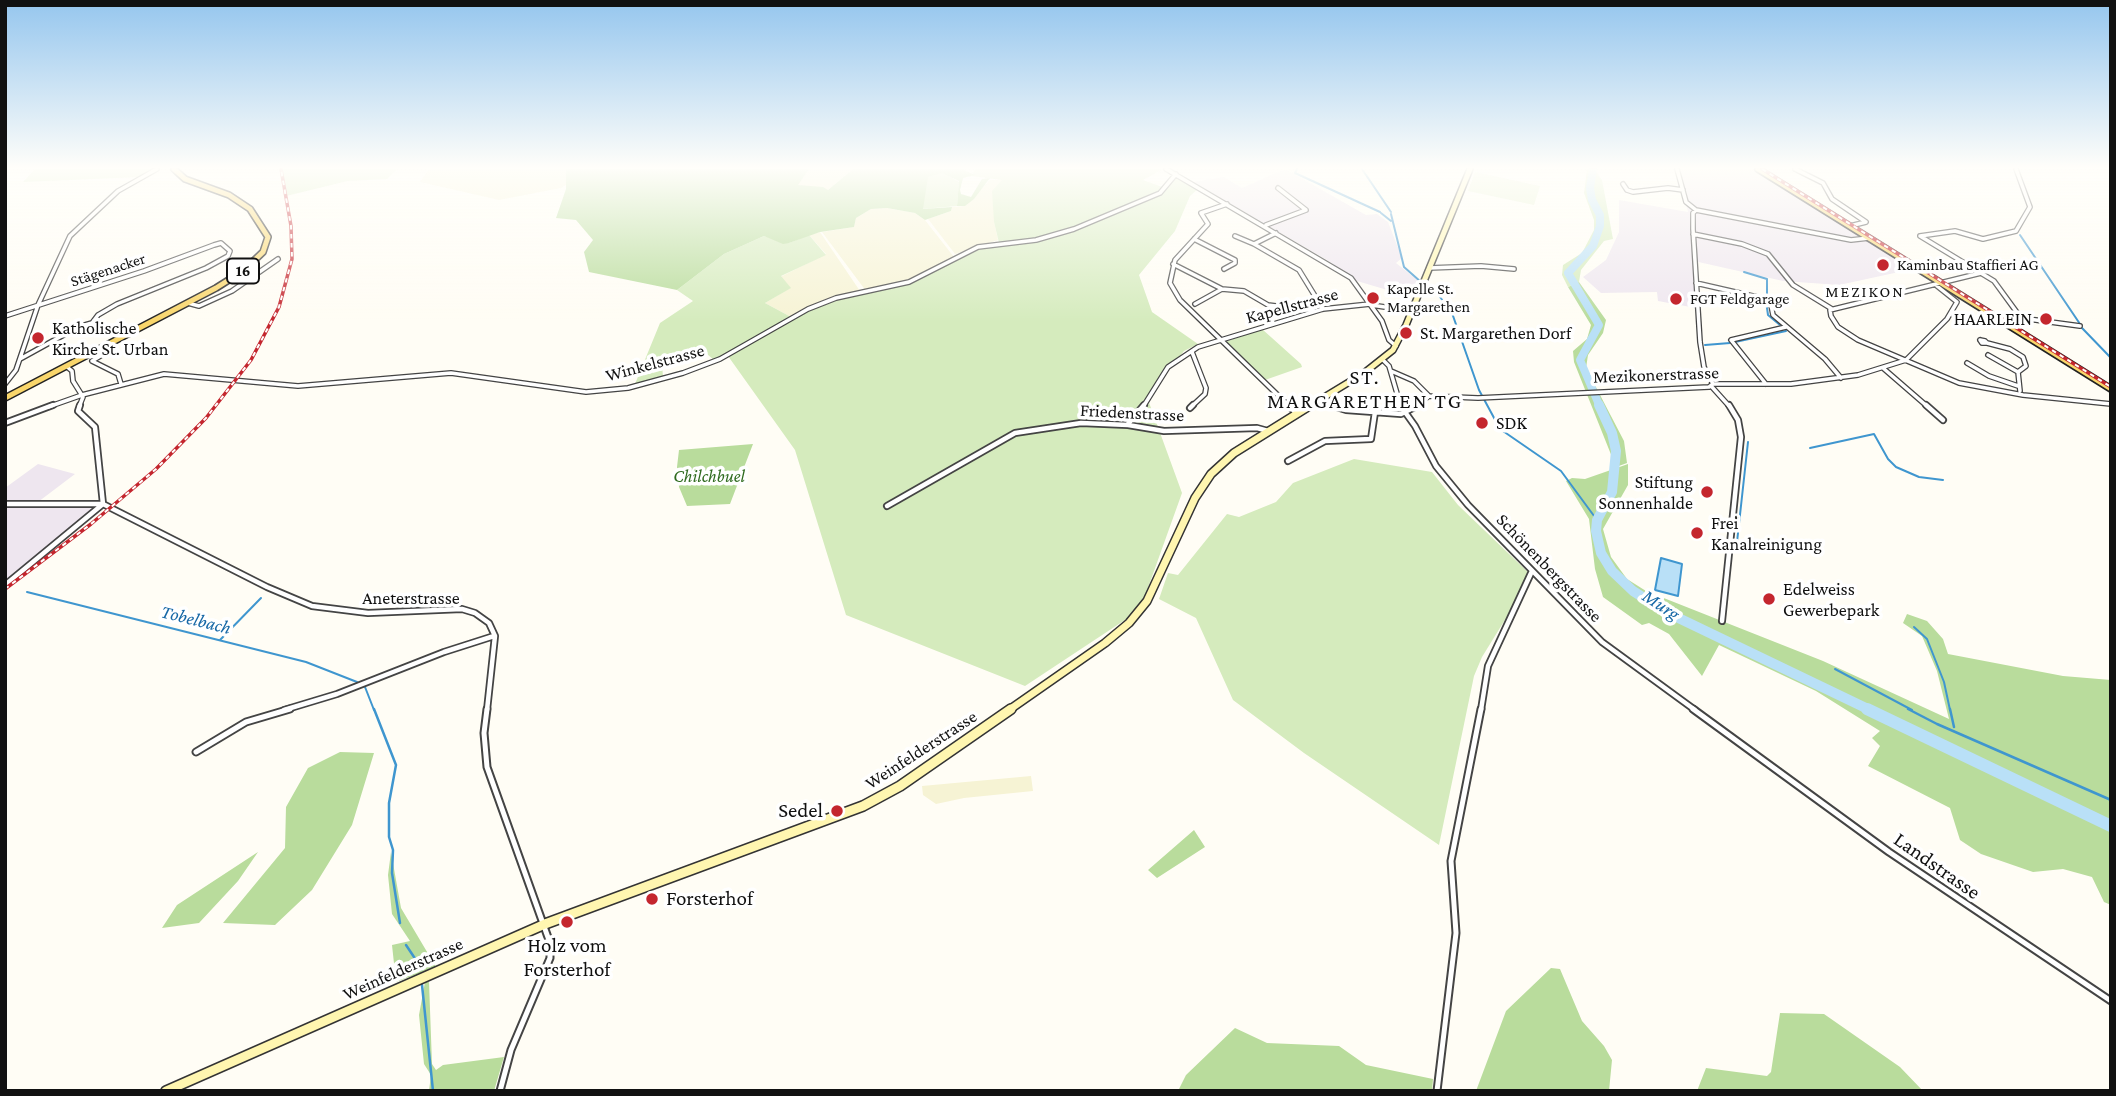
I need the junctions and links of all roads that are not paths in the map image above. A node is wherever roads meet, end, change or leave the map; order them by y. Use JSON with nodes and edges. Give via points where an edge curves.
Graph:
{"nodes":[{"id":1,"x":84,"y":220,"type":"edge"},
{"id":2,"x":259,"y":220,"type":"edge"},
{"id":3,"x":1093,"y":220,"type":"edge"},
{"id":4,"x":1206,"y":220,"type":"edge"},
{"id":5,"x":1255,"y":220,"type":"edge"},
{"id":6,"x":1280,"y":220,"type":"edge"},
{"id":7,"x":1449,"y":220,"type":"edge"},
{"id":8,"x":1693,"y":220,"type":"edge"},
{"id":9,"x":1748,"y":220,"type":"edge"},
{"id":10,"x":1841,"y":220,"type":"edge"},
{"id":11,"x":1863,"y":220,"type":"edge"},
{"id":12,"x":2022,"y":220,"type":"edge"},
{"id":13,"x":1265,"y":226,"type":"junction"},
{"id":14,"x":1850,"y":226,"type":"junction"},
{"id":15,"x":1276,"y":233,"type":"junction"},
{"id":16,"x":1693,"y":234,"type":"junction"},
{"id":17,"x":1235,"y":236,"type":"dead end"},
{"id":18,"x":1869,"y":238,"type":"junction"},
{"id":19,"x":1194,"y":239,"type":"junction"},
{"id":20,"x":1254,"y":244,"type":"junction"},
{"id":21,"x":278,"y":259,"type":"dead end"},
{"id":22,"x":1173,"y":264,"type":"junction"},
{"id":23,"x":1429,"y":268,"type":"junction"},
{"id":24,"x":1224,"y":269,"type":"dead end"},
{"id":25,"x":1514,"y":269,"type":"dead end"},
{"id":26,"x":1981,"y":273,"type":"junction"},
{"id":27,"x":1696,"y":282,"type":"junction"},
{"id":28,"x":1940,"y":285,"type":"junction"},
{"id":29,"x":1222,"y":289,"type":"junction"},
{"id":30,"x":188,"y":303,"type":"junction"},
{"id":31,"x":1195,"y":304,"type":"dead end"},
{"id":32,"x":1371,"y":304,"type":"junction"},
{"id":33,"x":38,"y":305,"type":"junction"},
{"id":34,"x":1323,"y":309,"type":"junction"},
{"id":35,"x":1832,"y":310,"type":"junction"},
{"id":36,"x":1316,"y":311,"type":"junction"},
{"id":37,"x":1412,"y":311,"type":"junction"},
{"id":38,"x":5,"y":316,"type":"edge"},
{"id":39,"x":92,"y":323,"type":"junction"},
{"id":40,"x":2080,"y":326,"type":"dead end"},
{"id":41,"x":1787,"y":327,"type":"junction"},
{"id":42,"x":125,"y":336,"type":"junction"},
{"id":43,"x":1221,"y":339,"type":"junction"},
{"id":44,"x":1987,"y":343,"type":"dead end"},
{"id":45,"x":1396,"y":346,"type":"junction"},
{"id":46,"x":107,"y":352,"type":"dead end"},
{"id":47,"x":1192,"y":352,"type":"junction"},
{"id":48,"x":1988,"y":355,"type":"dead end"},
{"id":49,"x":20,"y":359,"type":"junction"},
{"id":50,"x":1383,"y":360,"type":"junction"},
{"id":51,"x":1904,"y":361,"type":"junction"},
{"id":52,"x":1967,"y":363,"type":"dead end"},
{"id":53,"x":66,"y":366,"type":"junction"},
{"id":54,"x":1883,"y":367,"type":"junction"},
{"id":55,"x":1391,"y":371,"type":"junction"},
{"id":56,"x":2018,"y":372,"type":"junction"},
{"id":57,"x":1842,"y":379,"type":"junction"},
{"id":58,"x":5,"y":384,"type":"edge"},
{"id":59,"x":121,"y":384,"type":"junction"},
{"id":60,"x":1766,"y":384,"type":"junction"},
{"id":61,"x":1712,"y":385,"type":"junction"},
{"id":62,"x":2111,"y":389,"type":"edge"},
{"id":63,"x":2018,"y":390,"type":"junction"},
{"id":64,"x":82,"y":395,"type":"junction"},
{"id":65,"x":1429,"y":396,"type":"junction"},
{"id":66,"x":5,"y":398,"type":"edge"},
{"id":67,"x":1318,"y":402,"type":"junction"},
{"id":68,"x":2111,"y":404,"type":"edge"},
{"id":69,"x":1190,"y":408,"type":"dead end"},
{"id":70,"x":1375,"y":412,"type":"junction"},
{"id":71,"x":1405,"y":412,"type":"junction"},
{"id":72,"x":1297,"y":414,"type":"junction"},
{"id":73,"x":1943,"y":421,"type":"dead end"},
{"id":74,"x":5,"y":423,"type":"edge"},
{"id":75,"x":1128,"y":425,"type":"junction"},
{"id":76,"x":1268,"y":431,"type":"junction"},
{"id":77,"x":1288,"y":461,"type":"dead end"},
{"id":78,"x":5,"y":503,"type":"edge"},
{"id":79,"x":103,"y":504,"type":"junction"},
{"id":80,"x":887,"y":506,"type":"dead end"},
{"id":81,"x":1532,"y":571,"type":"junction"},
{"id":82,"x":5,"y":585,"type":"edge"},
{"id":83,"x":1722,"y":621,"type":"dead end"},
{"id":84,"x":495,"y":636,"type":"junction"},
{"id":85,"x":1750,"y":749,"type":"joint"},
{"id":86,"x":196,"y":752,"type":"dead end"},
{"id":87,"x":545,"y":925,"type":"junction"},
{"id":88,"x":2111,"y":1001,"type":"edge"},
{"id":89,"x":166,"y":1091,"type":"edge"},
{"id":90,"x":500,"y":1091,"type":"edge"},
{"id":91,"x":1437,"y":1091,"type":"edge"}],
"edges":[{"from":1,"to":33,"type":"street","via":[[67,241]]},
{"from":2,"to":30,"type":"main road","number":"16","via":[[268,240],[263,252],[243,271]]},
{"from":3,"to":59,"type":"street","name":"Winkelstrasse","via":[[1036,240],[978,247],[909,282],[808,309],[720,359],[613,391],[586,392],[451,373],[298,386],[164,374]]},
{"from":4,"to":19,"type":"street"},
{"from":5,"to":13,"type":"street"},
{"from":6,"to":13,"type":"street"},
{"from":7,"to":23,"type":"main road","name":"Weinfelderstrasse"},
{"from":8,"to":16,"type":"street"},
{"from":9,"to":18,"type":"street","via":[[1851,240]]},
{"from":10,"to":14,"type":"main road"},
{"from":11,"to":14,"type":"street"},
{"from":12,"to":26,"type":"street","via":[[2015,231],[1983,239],[1955,231],[1920,236]]},
{"from":13,"to":15,"type":"street"},
{"from":14,"to":18,"type":"main road"},
{"from":15,"to":20,"type":"street"},
{"from":15,"to":32,"type":"street","via":[[1347,275]]},
{"from":16,"to":27,"type":"street"},
{"from":16,"to":35,"type":"street","via":[[1768,254],[1797,289]]},
{"from":17,"to":20,"type":"street"},
{"from":18,"to":28,"type":"main road"},
{"from":19,"to":22,"type":"street"},
{"from":19,"to":24,"type":"street","via":[[1235,260]]},
{"from":20,"to":34,"type":"street","via":[[1299,270]]},
{"from":21,"to":30,"type":"street","via":[[243,285],[203,305]]},
{"from":22,"to":29,"type":"street"},
{"from":22,"to":43,"type":"street","via":[[1174,293]]},
{"from":23,"to":25,"type":"street"},
{"from":23,"to":37,"type":"main road","name":"Weinfelderstrasse"},
{"from":26,"to":28,"type":"street"},
{"from":26,"to":40,"type":"street","via":[[1997,284],[2024,320]]},
{"from":27,"to":41,"type":"street","via":[[1769,299],[1772,314]]},
{"from":27,"to":61,"type":"street","via":[[1701,355]]},
{"from":28,"to":35,"type":"street"},
{"from":28,"to":51,"type":"street","name":"Mezikonerstrasse","via":[[1957,304]]},
{"from":28,"to":62,"type":"main road"},
{"from":29,"to":31,"type":"street"},
{"from":29,"to":36,"type":"street","via":[[1244,290],[1271,306]]},
{"from":30,"to":42,"type":"main road","number":"16"},
{"from":32,"to":34,"type":"street","name":"Kapellstrasse"},
{"from":32,"to":37,"type":"street","name":"Kapellstrasse"},
{"from":32,"to":45,"type":"street","via":[[1388,340]]},
{"from":33,"to":38,"type":"street"},
{"from":33,"to":39,"type":"street","name":"Stägenacker","via":[[216,244],[230,251],[206,268],[117,304]]},
{"from":33,"to":49,"type":"street"},
{"from":34,"to":36,"type":"street","name":"Kapellstrasse"},
{"from":35,"to":51,"type":"street","via":[[1834,323],[1842,330]]},
{"from":36,"to":43,"type":"street","name":"Kapellstrasse"},
{"from":37,"to":45,"type":"main road","name":"Weinfelderstrasse"},
{"from":39,"to":42,"type":"street"},
{"from":39,"to":49,"type":"street","name":"Stägenacker"},
{"from":41,"to":57,"type":"street"},
{"from":41,"to":60,"type":"street","via":[[1731,340]]},
{"from":42,"to":53,"type":"main road","number":"16"},
{"from":43,"to":47,"type":"street","name":"Kapellstrasse"},
{"from":43,"to":72,"type":"street"},
{"from":44,"to":56,"type":"street","via":[[2023,357],[2026,366]]},
{"from":45,"to":50,"type":"main road","name":"Weinfelderstrasse"},
{"from":46,"to":59,"type":"street","via":[[92,361],[118,374]]},
{"from":47,"to":69,"type":"street","via":[[1206,388]]},
{"from":47,"to":75,"type":"street","name":"Kapellstrasse","via":[[1168,367]]},
{"from":48,"to":56,"type":"street"},
{"from":49,"to":58,"type":"street"},
{"from":50,"to":55,"type":"street","name":"Schönenbergstrasse"},
{"from":50,"to":67,"type":"main road","name":"Weinfelderstrasse"},
{"from":51,"to":54,"type":"street","name":"Mezikonerstrasse"},
{"from":51,"to":63,"type":"street","via":[[1970,386]]},
{"from":52,"to":63,"type":"street"},
{"from":53,"to":64,"type":"street"},
{"from":53,"to":66,"type":"main road","number":"16"},
{"from":54,"to":57,"type":"street","name":"Mezikonerstrasse"},
{"from":54,"to":73,"type":"street"},
{"from":55,"to":65,"type":"street","via":[[1414,381]]},
{"from":55,"to":71,"type":"street","name":"Schönenbergstrasse","via":[[1398,403]]},
{"from":56,"to":63,"type":"street"},
{"from":57,"to":60,"type":"street","name":"Mezikonerstrasse"},
{"from":59,"to":64,"type":"street","name":"Winkelstrasse"},
{"from":60,"to":61,"type":"street","name":"Mezikonerstrasse"},
{"from":61,"to":65,"type":"street","name":"Mezikonerstrasse"},
{"from":61,"to":83,"type":"street","via":[[1738,419],[1741,437]]},
{"from":63,"to":68,"type":"street"},
{"from":64,"to":74,"type":"street","name":"Winkelstrasse"},
{"from":64,"to":79,"type":"street","via":[[78,411],[95,427]]},
{"from":65,"to":71,"type":"street"},
{"from":67,"to":70,"type":"street"},
{"from":67,"to":72,"type":"main road","name":"Weinfelderstrasse"},
{"from":70,"to":71,"type":"street"},
{"from":70,"to":77,"type":"street","via":[[1371,439],[1325,441]]},
{"from":71,"to":81,"type":"street","name":"Schönenbergstrasse","via":[[1429,456],[1468,505]]},
{"from":72,"to":76,"type":"main road","name":"Weinfelderstrasse"},
{"from":75,"to":76,"type":"street","name":"Friedenstrasse","via":[[1164,431]]},
{"from":75,"to":80,"type":"street","name":"Friedenstrasse","via":[[1081,422],[1015,433]]},
{"from":76,"to":87,"type":"main road","name":"Weinfelderstrasse","via":[[1223,462],[1197,492],[1156,586],[1129,623],[900,786],[855,809]]},
{"from":78,"to":79,"type":"street"},
{"from":79,"to":82,"type":"street"},
{"from":79,"to":84,"type":"street","name":"Aneterstrasse","via":[[312,606],[368,613],[462,610],[489,623]]},
{"from":81,"to":85,"type":"street","name":"Schönenbergstrasse","via":[[1602,642]]},
{"from":81,"to":91,"type":"street","via":[[1488,666],[1464,810],[1455,834],[1451,861],[1456,933]]},
{"from":84,"to":86,"type":"street","via":[[246,722]]},
{"from":84,"to":87,"type":"street","via":[[484,733],[487,767]]},
{"from":85,"to":88,"type":"street","name":"Landstrasse","via":[[1889,852]]},
{"from":87,"to":89,"type":"main road","name":"Weinfelderstrasse"},
{"from":87,"to":90,"type":"street","via":[[550,958],[511,1050]]}]}
